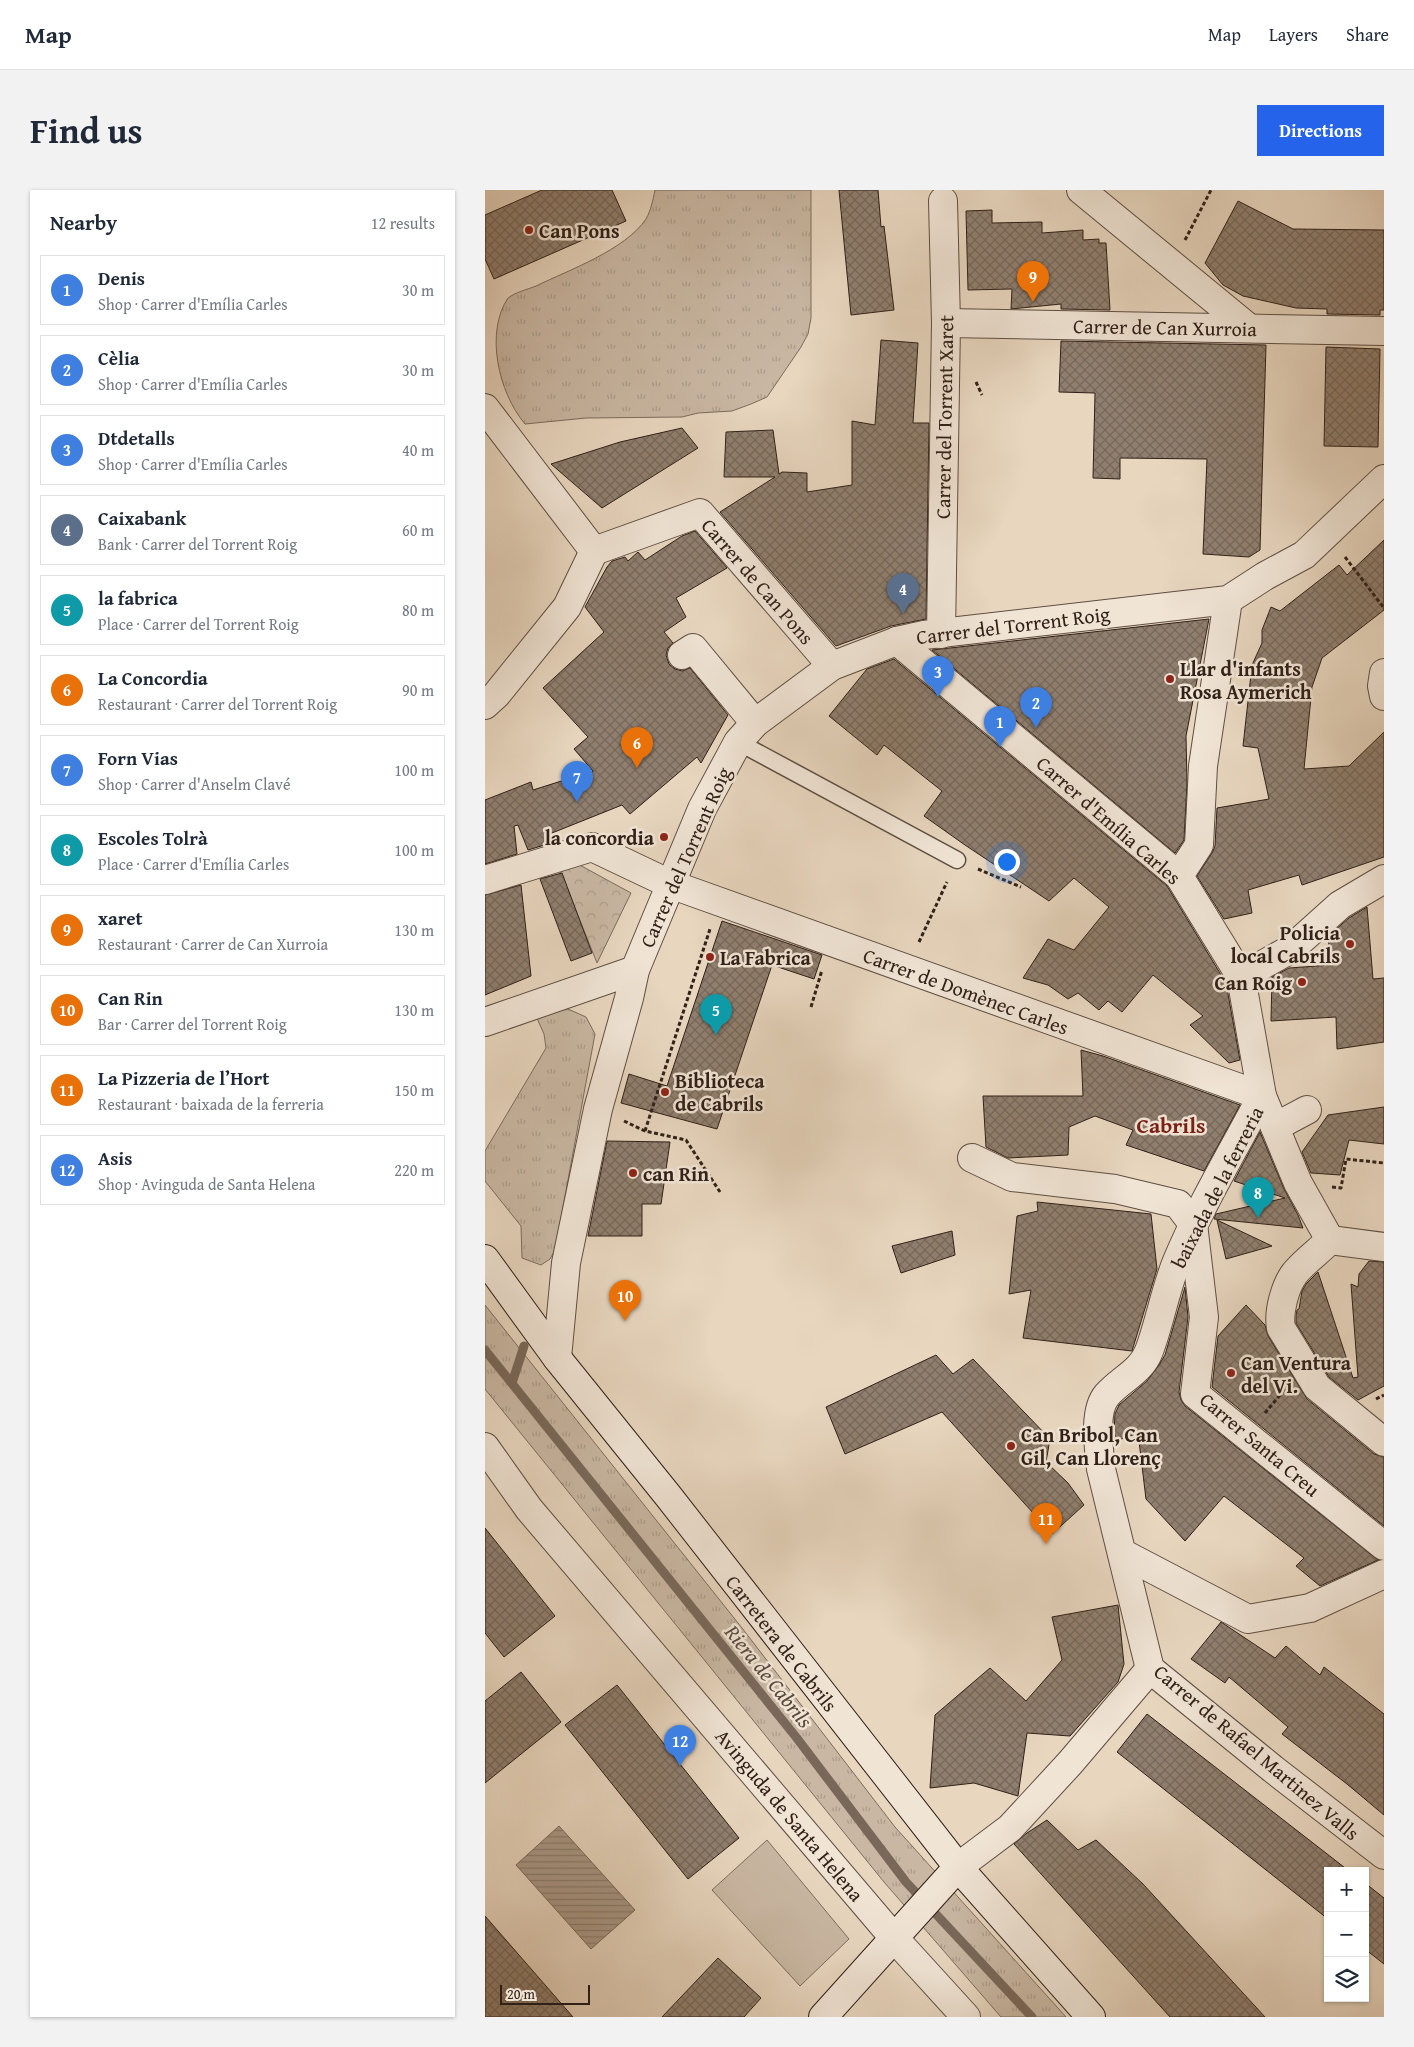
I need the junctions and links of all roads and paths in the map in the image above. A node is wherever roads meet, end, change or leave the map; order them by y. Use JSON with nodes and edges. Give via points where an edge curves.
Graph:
{"nodes":[{"id":1,"x":1081,"y":190,"type":"edge"},
{"id":2,"x":1211,"y":190,"type":"edge"},
{"id":3,"x":943,"y":201,"type":"dead end"},
{"id":4,"x":1173,"y":265,"type":"junction"},
{"id":5,"x":946,"y":323,"type":"junction"},
{"id":6,"x":1249,"y":328,"type":"junction"},
{"id":7,"x":1384,"y":331,"type":"edge"},
{"id":8,"x":485,"y":408,"type":"edge"},
{"id":9,"x":1384,"y":479,"type":"edge"},
{"id":10,"x":594,"y":551,"type":"junction"},
{"id":11,"x":1344,"y":555,"type":"dead end"},
{"id":12,"x":1228,"y":600,"type":"junction"},
{"id":13,"x":1384,"y":608,"type":"edge"},
{"id":14,"x":941,"y":634,"type":"junction"},
{"id":15,"x":897,"y":640,"type":"junction"},
{"id":16,"x":682,"y":655,"type":"dead end"},
{"id":17,"x":831,"y":666,"type":"junction"},
{"id":18,"x":1384,"y":673,"type":"edge"},
{"id":19,"x":1384,"y":696,"type":"edge"},
{"id":20,"x":485,"y":705,"type":"edge"},
{"id":21,"x":746,"y":733,"type":"junction"},
{"id":22,"x":957,"y":860,"type":"junction"},
{"id":23,"x":1179,"y":876,"type":"junction"},
{"id":24,"x":1384,"y":879,"type":"edge"},
{"id":25,"x":485,"y":880,"type":"edge"},
{"id":26,"x":670,"y":884,"type":"junction"},
{"id":27,"x":1021,"y":887,"type":"dead end"},
{"id":28,"x":721,"y":903,"type":"junction"},
{"id":29,"x":830,"y":942,"type":"junction"},
{"id":30,"x":906,"y":969,"type":"junction"},
{"id":31,"x":635,"y":970,"type":"junction"},
{"id":32,"x":1241,"y":977,"type":"junction"},
{"id":33,"x":607,"y":981,"type":"junction"},
{"id":34,"x":629,"y":998,"type":"junction"},
{"id":35,"x":811,"y":1007,"type":"dead end"},
{"id":36,"x":485,"y":1022,"type":"edge"},
{"id":37,"x":1262,"y":1096,"type":"junction"},
{"id":38,"x":598,"y":1109,"type":"junction"},
{"id":39,"x":1307,"y":1110,"type":"dead end"},
{"id":40,"x":1275,"y":1127,"type":"junction"},
{"id":41,"x":645,"y":1130,"type":"junction"},
{"id":42,"x":972,"y":1158,"type":"dead end"},
{"id":43,"x":1384,"y":1163,"type":"edge"},
{"id":44,"x":1298,"y":1183,"type":"junction"},
{"id":45,"x":720,"y":1192,"type":"dead end"},
{"id":46,"x":1193,"y":1224,"type":"junction"},
{"id":47,"x":1330,"y":1240,"type":"junction"},
{"id":48,"x":1384,"y":1247,"type":"edge"},
{"id":49,"x":485,"y":1259,"type":"edge"},
{"id":50,"x":557,"y":1358,"type":"junction"},
{"id":51,"x":1303,"y":1365,"type":"junction"},
{"id":52,"x":1246,"y":1434,"type":"junction"},
{"id":53,"x":1384,"y":1442,"type":"edge"},
{"id":54,"x":485,"y":1447,"type":"edge"},
{"id":55,"x":1384,"y":1546,"type":"edge"},
{"id":56,"x":1122,"y":1552,"type":"junction"},
{"id":57,"x":1384,"y":1574,"type":"edge"},
{"id":58,"x":1151,"y":1669,"type":"junction"},
{"id":59,"x":1384,"y":1856,"type":"edge"},
{"id":60,"x":953,"y":1873,"type":"junction"},
{"id":61,"x":902,"y":1930,"type":"junction"},
{"id":62,"x":823,"y":2017,"type":"edge"},
{"id":63,"x":966,"y":2017,"type":"edge"},
{"id":64,"x":1091,"y":2017,"type":"edge"}],
"edges":[{"from":1,"to":4,"type":"street"},
{"from":2,"to":4,"type":"path"},
{"from":3,"to":5,"type":"street","name":"Carrer del Torrent Xaret"},
{"from":4,"to":6,"type":"street"},
{"from":5,"to":6,"type":"street","name":"Carrer de Can Xurroia"},
{"from":5,"to":14,"type":"street","name":"Carrer del Torrent Xaret"},
{"from":6,"to":7,"type":"street","name":"Carrer de Can Xurroia"},
{"from":8,"to":10,"type":"street"},
{"from":9,"to":12,"type":"street","name":"Carrer del Torrent Roig","via":[[1304,555]]},
{"from":10,"to":17,"type":"street","name":"Carrer de Can Pons","via":[[700,514]]},
{"from":10,"to":20,"type":"street","via":[[567,607]]},
{"from":11,"to":13,"type":"path"},
{"from":12,"to":14,"type":"street","name":"Carrer del Torrent Roig"},
{"from":12,"to":23,"type":"street","via":[[1203,766],[1199,845]]},
{"from":14,"to":15,"type":"street","name":"Carrer del Torrent Roig"},
{"from":15,"to":17,"type":"street","name":"Carrer del Torrent Roig"},
{"from":15,"to":23,"type":"street","name":"Carrer d'Emília Carles"},
{"from":16,"to":21,"type":"street","via":[[693,648]]},
{"from":17,"to":21,"type":"street","name":"Carrer del Torrent Roig"},
{"from":18,"to":19,"type":"street"},
{"from":21,"to":22,"type":"lane"},
{"from":21,"to":26,"type":"street","name":"Carrer del Torrent Roig","via":[[702,809]]},
{"from":22,"to":27,"type":"path"},
{"from":22,"to":30,"type":"path"},
{"from":23,"to":32,"type":"street","name":"Carrer d'Emília Carles"},
{"from":24,"to":32,"type":"street","via":[[1340,905],[1291,949]]},
{"from":25,"to":26,"type":"street","name":"Carrer de Domènec Carles","via":[[592,847]]},
{"from":26,"to":28,"type":"street","name":"Carrer de Domènec Carles"},
{"from":26,"to":31,"type":"street","name":"Carrer del Torrent Roig"},
{"from":28,"to":29,"type":"street","name":"Carrer de Domènec Carles"},
{"from":28,"to":41,"type":"path","via":[[702,949]]},
{"from":29,"to":30,"type":"street","name":"Carrer de Domènec Carles"},
{"from":29,"to":35,"type":"path"},
{"from":30,"to":37,"type":"street","name":"Carrer de Domènec Carles"},
{"from":31,"to":33,"type":"street"},
{"from":31,"to":34,"type":"street","name":"Carrer del Torrent Roig"},
{"from":32,"to":37,"type":"street","name":"Carrer d'Emília Carles"},
{"from":33,"to":34,"type":"street"},
{"from":33,"to":36,"type":"street"},
{"from":34,"to":38,"type":"street","name":"Carrer del Torrent Roig"},
{"from":37,"to":40,"type":"street","name":"Carrer d'Emília Carles"},
{"from":37,"to":46,"type":"street","name":"baixada de la ferreria"},
{"from":38,"to":41,"type":"path"},
{"from":38,"to":50,"type":"street","name":"Carrer del Torrent Roig","via":[[566,1263]]},
{"from":39,"to":40,"type":"street"},
{"from":40,"to":44,"type":"street","name":"Carrer d'Emília Carles"},
{"from":41,"to":45,"type":"path","via":[[686,1140]]},
{"from":42,"to":46,"type":"street","via":[[1012,1177],[1115,1189],[1179,1204]]},
{"from":43,"to":44,"type":"path","via":[[1346,1159],[1341,1188]]},
{"from":44,"to":47,"type":"street","name":"Carrer d'Emília Carles"},
{"from":46,"to":52,"type":"street","name":"Carrer Santa Creu","via":[[1204,1317],[1195,1394]]},
{"from":46,"to":56,"type":"street","name":"baixada de la ferreria","via":[[1176,1264],[1148,1353],[1136,1370],[1107,1396],[1099,1415],[1101,1469]]},
{"from":47,"to":48,"type":"street"},
{"from":47,"to":51,"type":"street","via":[[1295,1273],[1281,1304],[1281,1328]]},
{"from":49,"to":50,"type":"street","name":"Carretera de Cabrils"},
{"from":50,"to":60,"type":"street","name":"Carretera de Cabrils","via":[[669,1497]]},
{"from":51,"to":52,"type":"path"},
{"from":51,"to":53,"type":"street","via":[[1317,1387]]},
{"from":52,"to":55,"type":"street","name":"Carrer Santa Creu"},
{"from":54,"to":61,"type":"street","name":"Avinguda de Santa Helena","via":[[529,1509]]},
{"from":56,"to":57,"type":"street","via":[[1248,1619],[1310,1608]]},
{"from":56,"to":58,"type":"street","name":"Carrer de Rafael Martinez Valls"},
{"from":58,"to":59,"type":"street","name":"Carrer de Rafael Martinez Valls"},
{"from":58,"to":60,"type":"street","via":[[1010,1828]]},
{"from":60,"to":61,"type":"street"},
{"from":60,"to":64,"type":"street","name":"Carretera de Cabrils"},
{"from":61,"to":62,"type":"street"},
{"from":61,"to":63,"type":"street","name":"Avinguda de Santa Helena"}]}
